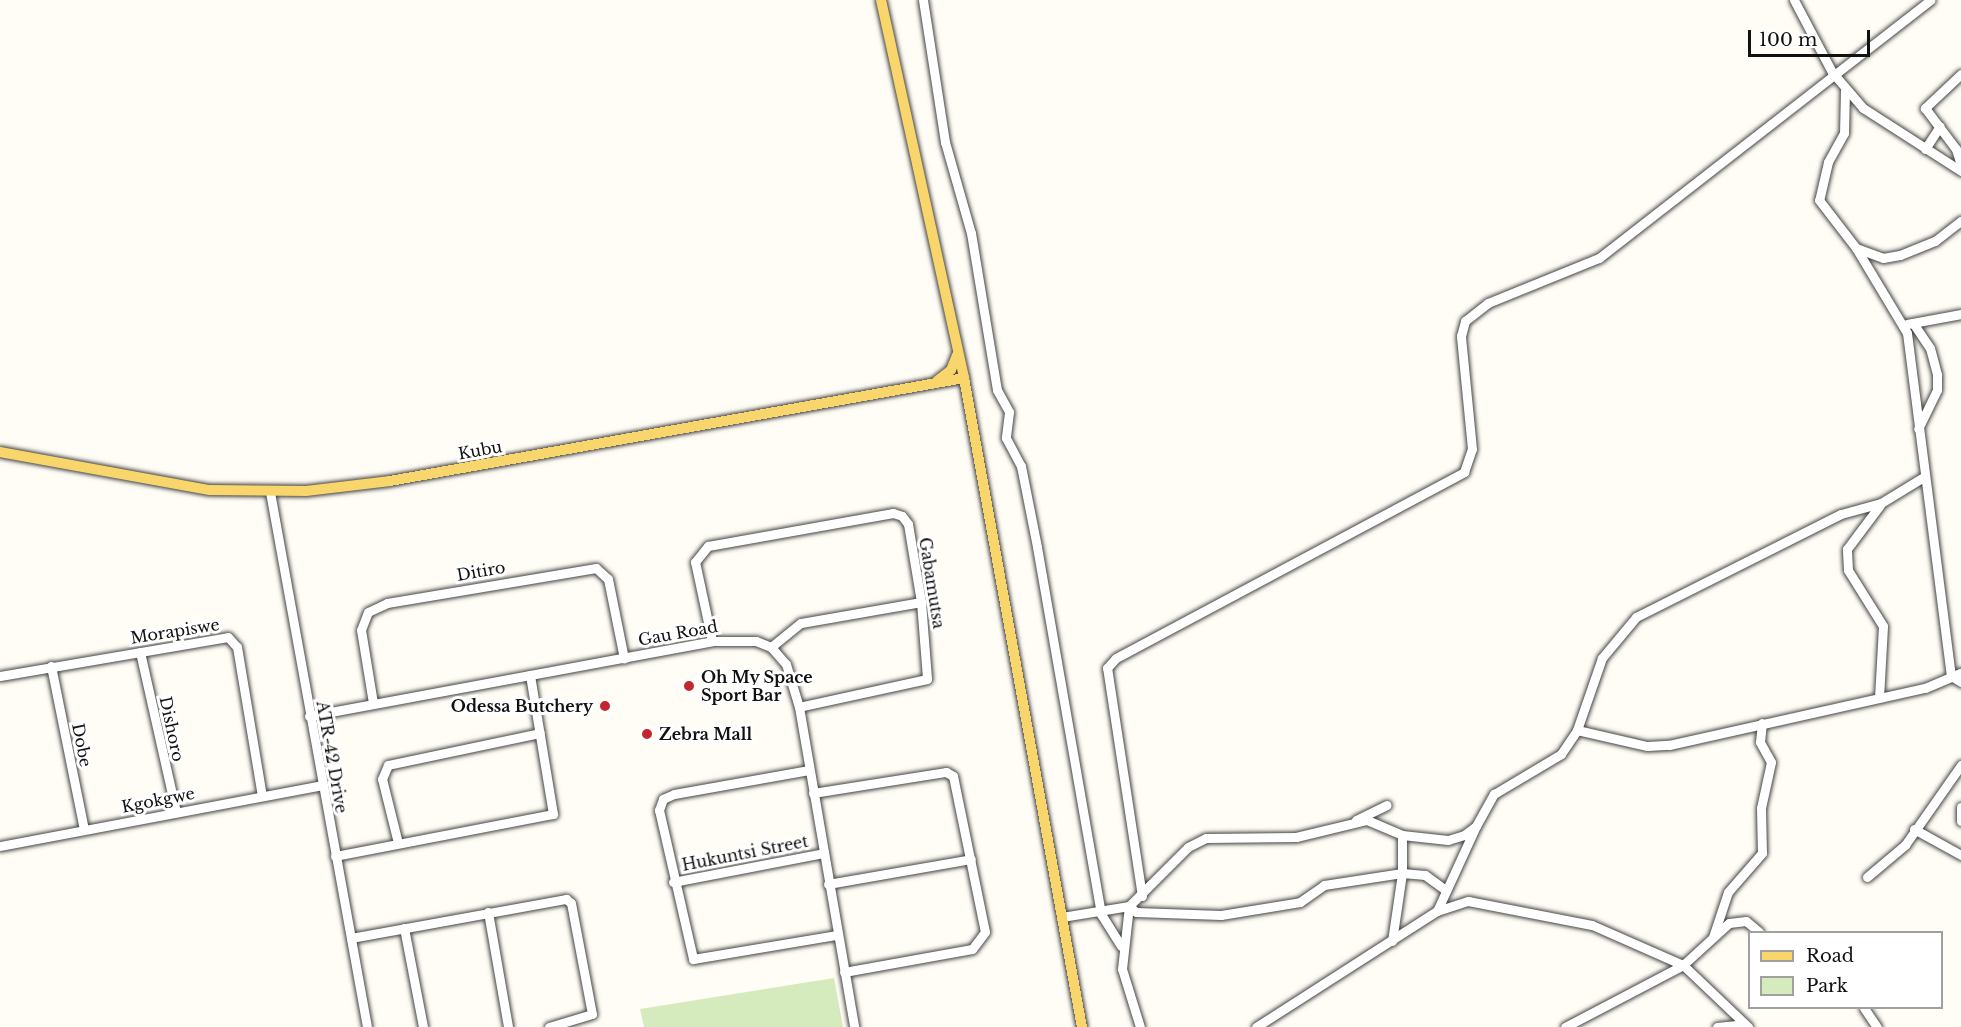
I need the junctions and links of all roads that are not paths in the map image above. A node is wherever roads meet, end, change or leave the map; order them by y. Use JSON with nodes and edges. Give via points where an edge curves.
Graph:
{"nodes":[{"id":1,"x":881,"y":0,"type":"edge"},
{"id":2,"x":923,"y":0,"type":"edge"},
{"id":3,"x":1794,"y":0,"type":"edge"},
{"id":4,"x":1930,"y":0,"type":"edge"},
{"id":5,"x":1832,"y":72,"type":"junction"},
{"id":6,"x":1961,"y":74,"type":"edge"},
{"id":7,"x":1845,"y":90,"type":"junction"},
{"id":8,"x":1940,"y":126,"type":"junction"},
{"id":9,"x":1925,"y":149,"type":"junction"},
{"id":10,"x":1961,"y":165,"type":"edge"},
{"id":11,"x":1961,"y":171,"type":"edge"},
{"id":12,"x":1961,"y":221,"type":"edge"},
{"id":13,"x":1856,"y":248,"type":"junction"},
{"id":14,"x":1961,"y":314,"type":"edge"},
{"id":15,"x":1908,"y":323,"type":"junction"},
{"id":16,"x":958,"y":350,"type":"junction"},
{"id":17,"x":964,"y":378,"type":"junction"},
{"id":18,"x":934,"y":383,"type":"junction"},
{"id":19,"x":1918,"y":430,"type":"junction"},
{"id":20,"x":0,"y":452,"type":"edge"},
{"id":21,"x":1922,"y":478,"type":"junction"},
{"id":22,"x":270,"y":492,"type":"junction"},
{"id":23,"x":1881,"y":503,"type":"junction"},
{"id":24,"x":921,"y":602,"type":"junction"},
{"id":25,"x":712,"y":641,"type":"junction"},
{"id":26,"x":771,"y":647,"type":"junction"},
{"id":27,"x":140,"y":652,"type":"junction"},
{"id":28,"x":624,"y":658,"type":"junction"},
{"id":29,"x":51,"y":666,"type":"junction"},
{"id":30,"x":1956,"y":674,"type":"edge"},
{"id":31,"x":530,"y":675,"type":"junction"},
{"id":32,"x":0,"y":676,"type":"edge"},
{"id":33,"x":1961,"y":682,"type":"edge"},
{"id":34,"x":1879,"y":698,"type":"junction"},
{"id":35,"x":374,"y":703,"type":"junction"},
{"id":36,"x":799,"y":707,"type":"junction"},
{"id":37,"x":309,"y":716,"type":"junction"},
{"id":38,"x":1762,"y":723,"type":"junction"},
{"id":39,"x":1577,"y":730,"type":"junction"},
{"id":40,"x":540,"y":733,"type":"junction"},
{"id":41,"x":1961,"y":765,"type":"edge"},
{"id":42,"x":809,"y":770,"type":"junction"},
{"id":43,"x":322,"y":786,"type":"junction"},
{"id":44,"x":813,"y":793,"type":"junction"},
{"id":45,"x":262,"y":796,"type":"junction"},
{"id":46,"x":1387,"y":805,"type":"dead end"},
{"id":47,"x":1961,"y":807,"type":"edge"},
{"id":48,"x":176,"y":812,"type":"junction"},
{"id":49,"x":1356,"y":820,"type":"junction"},
{"id":50,"x":1961,"y":821,"type":"edge"},
{"id":51,"x":1476,"y":826,"type":"junction"},
{"id":52,"x":1914,"y":829,"type":"junction"},
{"id":53,"x":84,"y":830,"type":"junction"},
{"id":54,"x":1401,"y":835,"type":"junction"},
{"id":55,"x":398,"y":843,"type":"junction"},
{"id":56,"x":0,"y":846,"type":"edge"},
{"id":57,"x":823,"y":853,"type":"junction"},
{"id":58,"x":1961,"y":855,"type":"edge"},
{"id":59,"x":335,"y":856,"type":"junction"},
{"id":60,"x":971,"y":859,"type":"junction"},
{"id":61,"x":1402,"y":873,"type":"junction"},
{"id":62,"x":1867,"y":877,"type":"dead end"},
{"id":63,"x":673,"y":882,"type":"junction"},
{"id":64,"x":828,"y":884,"type":"junction"},
{"id":65,"x":1446,"y":890,"type":"junction"},
{"id":66,"x":1142,"y":896,"type":"junction"},
{"id":67,"x":1129,"y":906,"type":"junction"},
{"id":68,"x":1437,"y":911,"type":"junction"},
{"id":69,"x":488,"y":912,"type":"junction"},
{"id":70,"x":1101,"y":914,"type":"junction"},
{"id":71,"x":1062,"y":917,"type":"junction"},
{"id":72,"x":404,"y":928,"type":"junction"},
{"id":73,"x":1755,"y":931,"type":"edge"},
{"id":74,"x":837,"y":935,"type":"junction"},
{"id":75,"x":351,"y":938,"type":"junction"},
{"id":76,"x":1713,"y":938,"type":"junction"},
{"id":77,"x":1392,"y":941,"type":"junction"},
{"id":78,"x":1121,"y":946,"type":"junction"},
{"id":79,"x":1683,"y":965,"type":"junction"},
{"id":80,"x":844,"y":972,"type":"junction"},
{"id":81,"x":1865,"y":1009,"type":"edge"},
{"id":82,"x":584,"y":1023,"type":"edge"},
{"id":83,"x":1746,"y":1025,"type":"edge"},
{"id":84,"x":367,"y":1027,"type":"edge"},
{"id":85,"x":423,"y":1027,"type":"edge"},
{"id":86,"x":508,"y":1027,"type":"edge"},
{"id":87,"x":549,"y":1027,"type":"edge"},
{"id":88,"x":854,"y":1027,"type":"edge"},
{"id":89,"x":1082,"y":1027,"type":"edge"},
{"id":90,"x":1140,"y":1027,"type":"edge"},
{"id":91,"x":1256,"y":1027,"type":"edge"},
{"id":92,"x":1565,"y":1027,"type":"edge"},
{"id":93,"x":1717,"y":1027,"type":"edge"},
{"id":94,"x":1877,"y":1027,"type":"edge"}],
"edges":[{"from":1,"to":16,"type":"main road"},
{"from":2,"to":70,"type":"street","via":[[945,142],[971,232],[997,390],[1009,412],[1006,438],[1021,466],[1037,547]]},
{"from":3,"to":5,"type":"street"},
{"from":4,"to":5,"type":"street"},
{"from":5,"to":7,"type":"street"},
{"from":5,"to":66,"type":"street","via":[[1696,187],[1599,258],[1488,303],[1465,321],[1461,336],[1472,449],[1464,472],[1116,658],[1107,668]]},
{"from":6,"to":8,"type":"street","via":[[1925,108]]},
{"from":7,"to":9,"type":"street","via":[[1879,122]]},
{"from":7,"to":13,"type":"street","via":[[1844,133],[1827,162],[1820,200]]},
{"from":8,"to":9,"type":"street"},
{"from":8,"to":10,"type":"street"},
{"from":9,"to":11,"type":"street"},
{"from":12,"to":13,"type":"street","via":[[1935,241],[1900,255],[1883,258]]},
{"from":13,"to":15,"type":"street"},
{"from":14,"to":15,"type":"street"},
{"from":15,"to":19,"type":"street"},
{"from":15,"to":19,"type":"street","via":[[1930,348],[1937,375],[1937,390]]},
{"from":16,"to":17,"type":"main road"},
{"from":16,"to":18,"type":"main road","via":[[955,364]]},
{"from":17,"to":18,"type":"main road","name":"Kubu"},
{"from":17,"to":71,"type":"main road"},
{"from":18,"to":22,"type":"main road","name":"Kubu","via":[[390,481]]},
{"from":19,"to":21,"type":"street"},
{"from":20,"to":22,"type":"main road","name":"Kubu","via":[[210,490]]},
{"from":21,"to":23,"type":"street"},
{"from":21,"to":30,"type":"street"},
{"from":22,"to":37,"type":"street","name":"ATR-42 Drive"},
{"from":23,"to":34,"type":"street","via":[[1847,549],[1848,570],[1882,626]]},
{"from":23,"to":39,"type":"street","via":[[1841,514],[1636,617],[1602,658]]},
{"from":24,"to":25,"type":"street","name":"Gabamutsa","via":[[908,524],[893,513],[708,546],[695,562]]},
{"from":24,"to":26,"type":"street","via":[[801,623]]},
{"from":24,"to":36,"type":"street","name":"Gabamutsa","via":[[927,679]]},
{"from":25,"to":26,"type":"street","name":"Gau Road","via":[[756,641]]},
{"from":25,"to":28,"type":"street","name":"Gau Road"},
{"from":26,"to":36,"type":"street","via":[[786,664]]},
{"from":27,"to":29,"type":"street","name":"Morapiswe"},
{"from":27,"to":45,"type":"street","name":"Morapiswe","via":[[222,636],[235,643]]},
{"from":27,"to":48,"type":"street","name":"Dishoro"},
{"from":28,"to":31,"type":"street","name":"Gau Road"},
{"from":28,"to":35,"type":"street","name":"Ditiro","via":[[608,579],[596,568],[387,603],[368,612],[361,630]]},
{"from":29,"to":32,"type":"street","name":"Morapiswe"},
{"from":29,"to":53,"type":"street","name":"Dobe"},
{"from":30,"to":33,"type":"street"},
{"from":30,"to":34,"type":"street","via":[[1925,688]]},
{"from":31,"to":35,"type":"street","name":"Gau Road"},
{"from":31,"to":40,"type":"street"},
{"from":34,"to":38,"type":"street"},
{"from":35,"to":37,"type":"street","name":"Gau Road"},
{"from":36,"to":42,"type":"street"},
{"from":37,"to":43,"type":"street","name":"ATR-42 Drive"},
{"from":38,"to":39,"type":"street","via":[[1647,746]]},
{"from":38,"to":76,"type":"street","via":[[1760,742],[1771,762],[1761,808],[1762,853],[1728,892]]},
{"from":39,"to":51,"type":"street","via":[[1561,754],[1494,795]]},
{"from":40,"to":55,"type":"street","via":[[388,765],[382,779]]},
{"from":40,"to":55,"type":"street","via":[[553,814]]},
{"from":41,"to":52,"type":"street"},
{"from":42,"to":44,"type":"street"},
{"from":42,"to":63,"type":"street","via":[[663,799],[659,810]]},
{"from":43,"to":45,"type":"street","name":"Kgokgwe"},
{"from":43,"to":59,"type":"street","name":"ATR-42 Drive"},
{"from":44,"to":57,"type":"street"},
{"from":44,"to":60,"type":"street","via":[[946,772],[958,784]]},
{"from":45,"to":48,"type":"street","name":"Kgokgwe"},
{"from":46,"to":49,"type":"street"},
{"from":47,"to":50,"type":"street"},
{"from":48,"to":53,"type":"street","name":"Kgokgwe"},
{"from":49,"to":54,"type":"street"},
{"from":49,"to":66,"type":"street","via":[[1323,834],[1206,838],[1188,847]]},
{"from":51,"to":54,"type":"street","via":[[1448,840]]},
{"from":51,"to":65,"type":"street","via":[[1468,855]]},
{"from":52,"to":58,"type":"street"},
{"from":52,"to":62,"type":"street","via":[[1905,845]]},
{"from":53,"to":56,"type":"street","name":"Kgokgwe"},
{"from":54,"to":61,"type":"street"},
{"from":55,"to":59,"type":"street"},
{"from":57,"to":63,"type":"street","name":"Hukuntsi Street"},
{"from":57,"to":64,"type":"street"},
{"from":59,"to":75,"type":"street","name":"ATR-42 Drive"},
{"from":60,"to":64,"type":"street"},
{"from":60,"to":80,"type":"street","via":[[985,932],[981,944]]},
{"from":61,"to":65,"type":"street","via":[[1425,876]]},
{"from":61,"to":67,"type":"street","via":[[1324,885],[1300,902],[1247,914],[1145,912]]},
{"from":61,"to":77,"type":"street"},
{"from":63,"to":74,"type":"street","via":[[693,958]]},
{"from":64,"to":74,"type":"street"},
{"from":65,"to":68,"type":"street"},
{"from":66,"to":67,"type":"street"},
{"from":67,"to":70,"type":"street"},
{"from":67,"to":78,"type":"street"},
{"from":68,"to":77,"type":"street"},
{"from":68,"to":79,"type":"street","via":[[1480,901],[1583,922]]},
{"from":69,"to":72,"type":"street"},
{"from":69,"to":82,"type":"street","via":[[560,897],[571,903],[592,1014]]},
{"from":69,"to":86,"type":"street"},
{"from":70,"to":71,"type":"street"},
{"from":70,"to":78,"type":"street"},
{"from":71,"to":89,"type":"main road"},
{"from":72,"to":75,"type":"street"},
{"from":72,"to":85,"type":"street"},
{"from":73,"to":76,"type":"street","via":[[1739,920]]},
{"from":74,"to":80,"type":"street"},
{"from":75,"to":84,"type":"street","name":"ATR-42 Drive"},
{"from":76,"to":79,"type":"street"},
{"from":77,"to":91,"type":"street"},
{"from":78,"to":90,"type":"street"},
{"from":79,"to":83,"type":"street"},
{"from":79,"to":92,"type":"street"},
{"from":80,"to":88,"type":"street"},
{"from":81,"to":94,"type":"street"},
{"from":82,"to":87,"type":"street"},
{"from":83,"to":93,"type":"street"}]}
